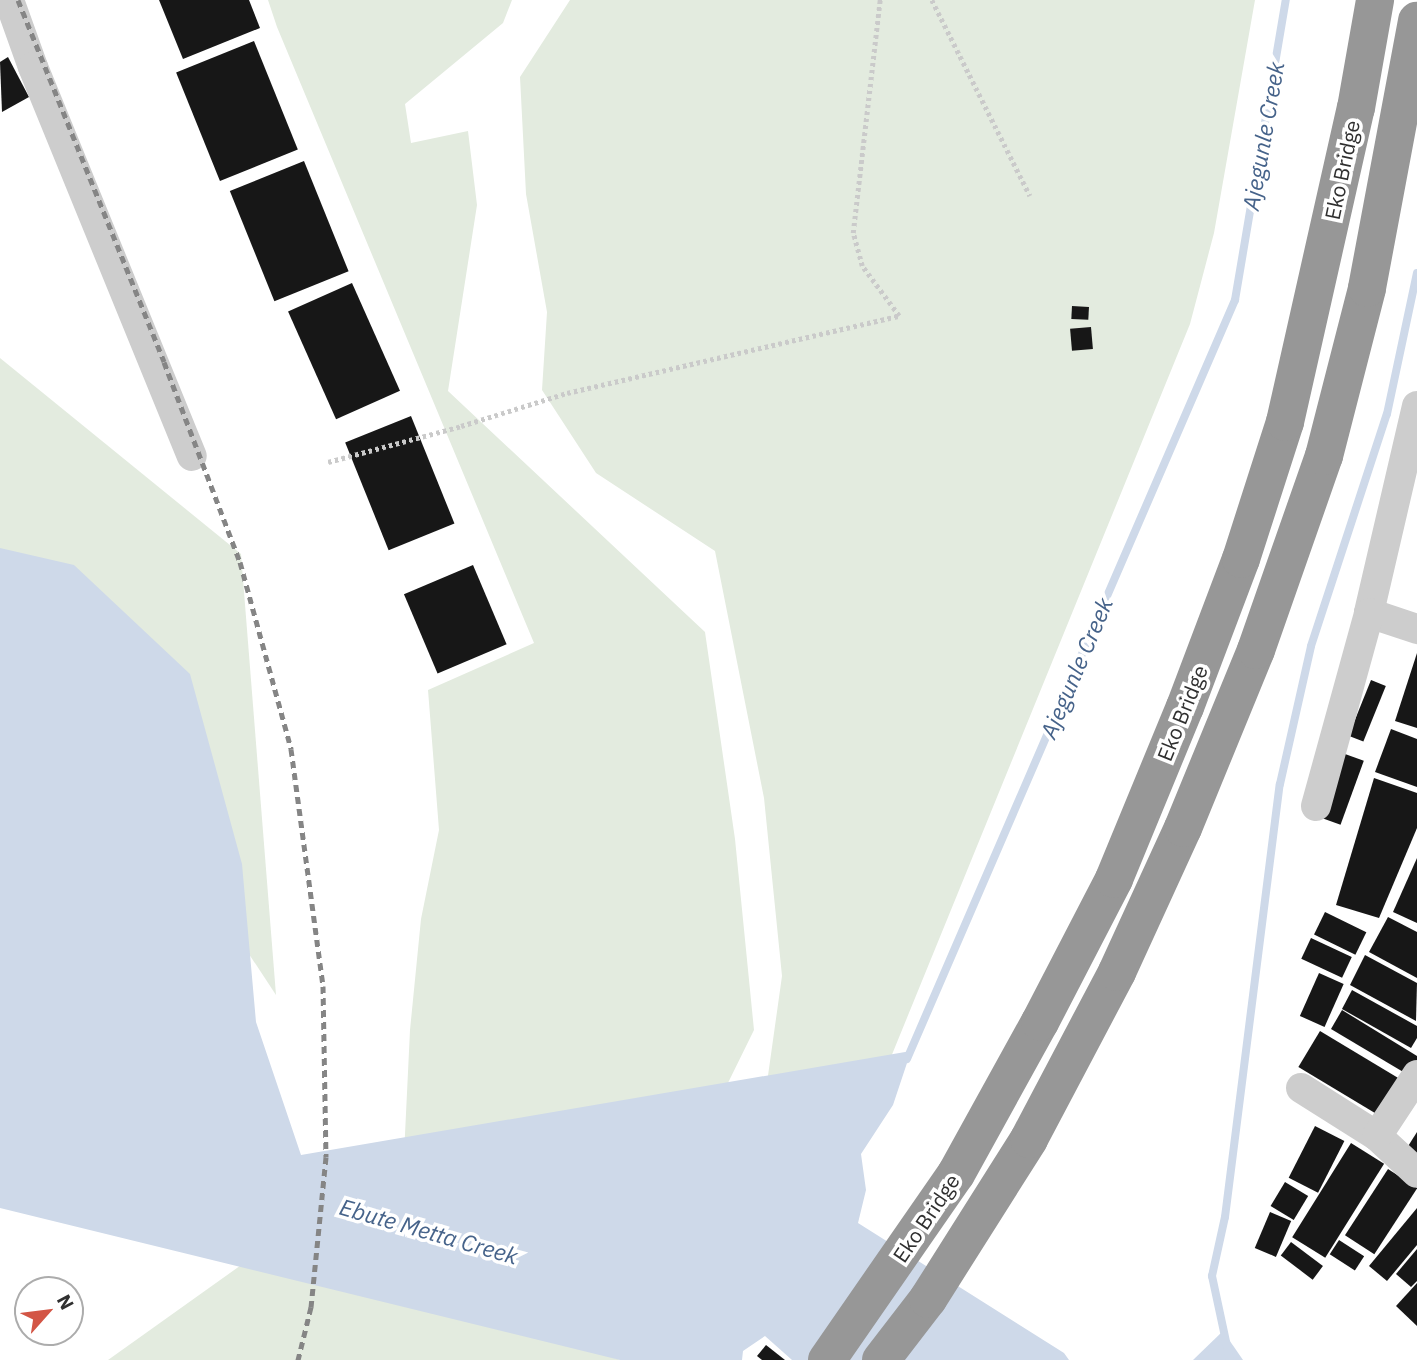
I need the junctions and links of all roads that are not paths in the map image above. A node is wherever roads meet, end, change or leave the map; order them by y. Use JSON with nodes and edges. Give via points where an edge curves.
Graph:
{"nodes":[{"id":1,"x":9,"y":0,"type":"edge"},
{"id":2,"x":1375,"y":0,"type":"edge"},
{"id":3,"x":1417,"y":21,"type":"edge"},
{"id":4,"x":1417,"y":406,"type":"edge"},
{"id":5,"x":1413,"y":442,"type":"edge"},
{"id":6,"x":192,"y":456,"type":"dead end"},
{"id":7,"x":1368,"y":612,"type":"junction"},
{"id":8,"x":1417,"y":629,"type":"edge"},
{"id":9,"x":1315,"y":806,"type":"dead end"},
{"id":10,"x":1417,"y":1075,"type":"edge"},
{"id":11,"x":1301,"y":1088,"type":"dead end"},
{"id":12,"x":1377,"y":1136,"type":"junction"},
{"id":13,"x":1417,"y":1173,"type":"edge"},
{"id":14,"x":827,"y":1360,"type":"edge"},
{"id":15,"x":881,"y":1360,"type":"edge"}],
"edges":[{"from":1,"to":6,"type":"street"},
{"from":2,"to":14,"type":"highway","name":"Eko Bridge","via":[[1356,108],[1285,422],[1241,559],[1185,707],[1114,879],[1040,1022],[956,1174]]},
{"from":3,"to":15,"type":"highway","name":"Eko Bridge","via":[[1367,289],[1327,443],[1251,663],[1117,972],[1029,1139],[928,1299]]},
{"from":4,"to":5,"type":"street"},
{"from":5,"to":7,"type":"street"},
{"from":7,"to":8,"type":"street"},
{"from":7,"to":9,"type":"street"},
{"from":10,"to":12,"type":"street"},
{"from":11,"to":12,"type":"street"},
{"from":12,"to":13,"type":"street"}]}
